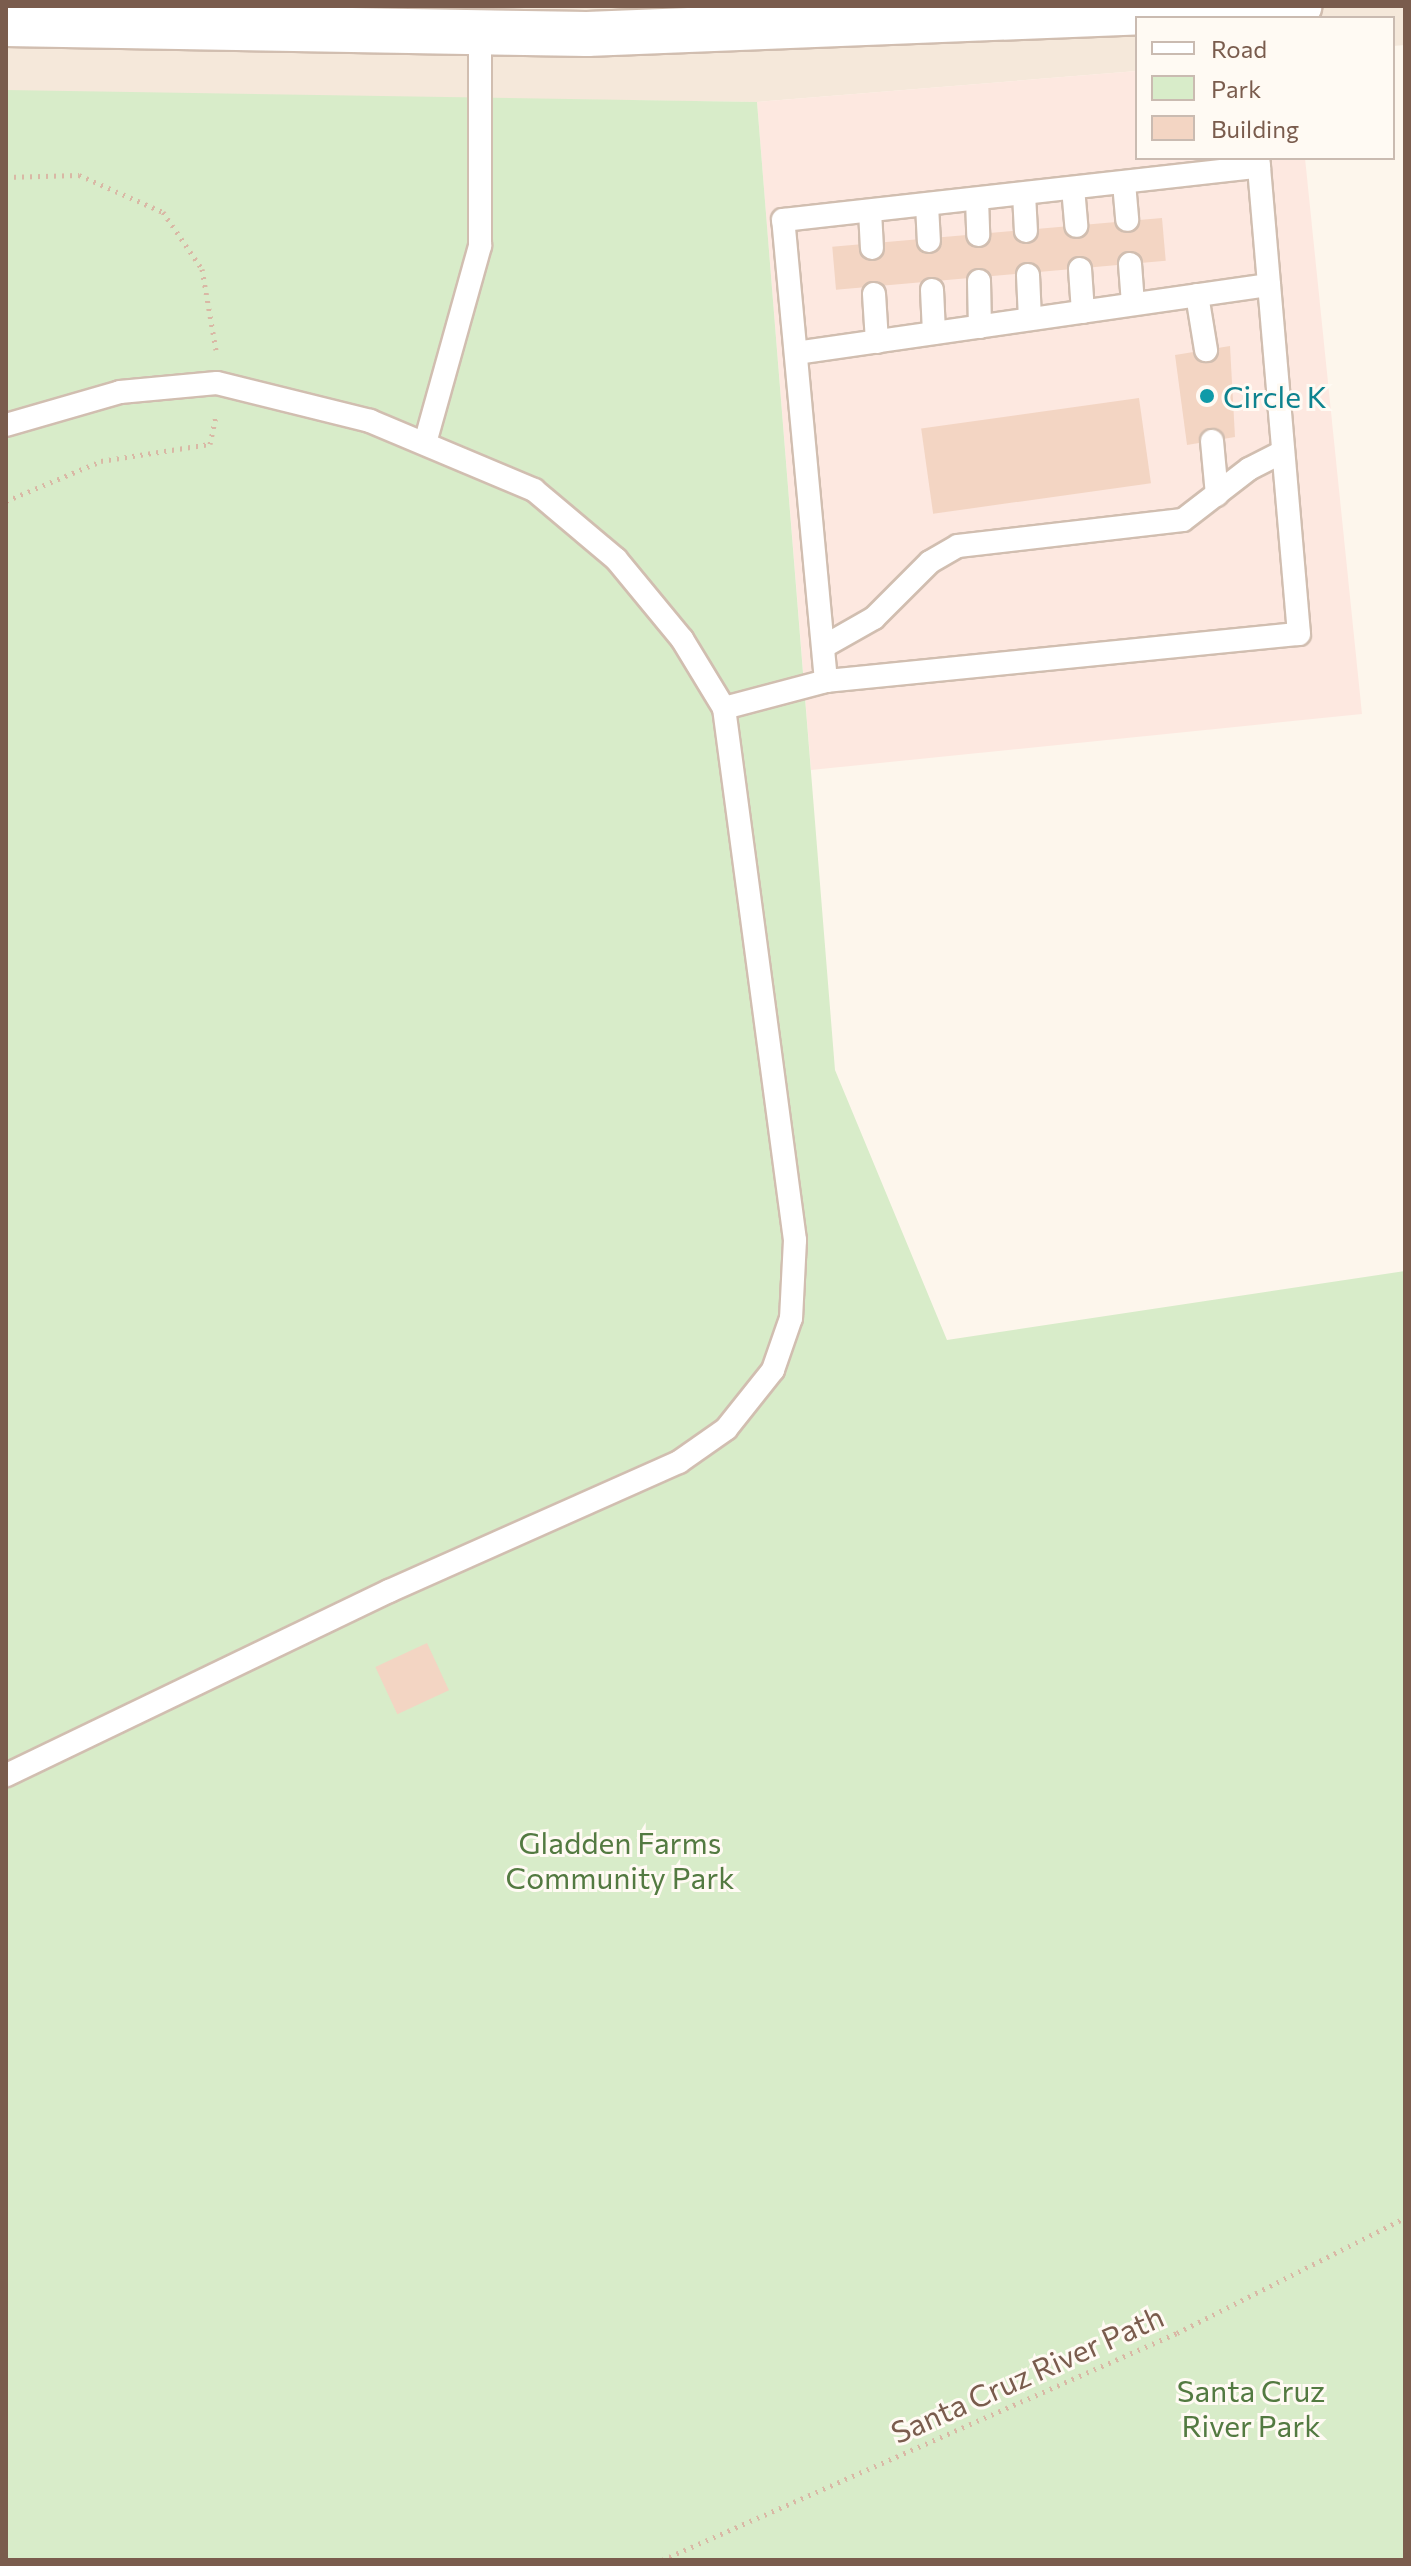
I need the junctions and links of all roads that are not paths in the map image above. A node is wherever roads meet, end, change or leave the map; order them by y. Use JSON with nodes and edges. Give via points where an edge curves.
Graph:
{"nodes":[{"id":1,"x":1299,"y":6,"type":"edge"},
{"id":2,"x":1246,"y":13,"type":"edge"},
{"id":3,"x":1154,"y":16,"type":"edge"},
{"id":4,"x":1135,"y":17,"type":"edge"},
{"id":5,"x":6,"y":24,"type":"edge"},
{"id":6,"x":480,"y":33,"type":"junction"},
{"id":7,"x":1259,"y":163,"type":"edge"},
{"id":8,"x":1124,"y":183,"type":"junction"},
{"id":9,"x":1073,"y":188,"type":"junction"},
{"id":10,"x":1024,"y":194,"type":"junction"},
{"id":11,"x":977,"y":199,"type":"junction"},
{"id":12,"x":927,"y":205,"type":"junction"},
{"id":13,"x":870,"y":211,"type":"junction"},
{"id":14,"x":1127,"y":220,"type":"dead end"},
{"id":15,"x":1076,"y":226,"type":"dead end"},
{"id":16,"x":1026,"y":231,"type":"dead end"},
{"id":17,"x":978,"y":235,"type":"dead end"},
{"id":18,"x":929,"y":241,"type":"dead end"},
{"id":19,"x":872,"y":248,"type":"dead end"},
{"id":20,"x":1130,"y":264,"type":"dead end"},
{"id":21,"x":1080,"y":269,"type":"dead end"},
{"id":22,"x":1028,"y":275,"type":"dead end"},
{"id":23,"x":979,"y":281,"type":"dead end"},
{"id":24,"x":1269,"y":285,"type":"junction"},
{"id":25,"x":932,"y":290,"type":"dead end"},
{"id":26,"x":874,"y":294,"type":"dead end"},
{"id":27,"x":1197,"y":295,"type":"junction"},
{"id":28,"x":1133,"y":304,"type":"junction"},
{"id":29,"x":1083,"y":312,"type":"junction"},
{"id":30,"x":1030,"y":319,"type":"junction"},
{"id":31,"x":980,"y":327,"type":"junction"},
{"id":32,"x":934,"y":333,"type":"junction"},
{"id":33,"x":877,"y":342,"type":"junction"},
{"id":34,"x":1206,"y":350,"type":"dead end"},
{"id":35,"x":796,"y":353,"type":"junction"},
{"id":36,"x":6,"y":425,"type":"edge"},
{"id":37,"x":1212,"y":441,"type":"dead end"},
{"id":38,"x":425,"y":443,"type":"junction"},
{"id":39,"x":1283,"y":452,"type":"junction"},
{"id":40,"x":1217,"y":495,"type":"junction"},
{"id":41,"x":823,"y":647,"type":"junction"},
{"id":42,"x":826,"y":681,"type":"junction"},
{"id":43,"x":724,"y":708,"type":"junction"},
{"id":44,"x":6,"y":1775,"type":"edge"}],
"edges":[{"from":1,"to":2,"type":"main road"},
{"from":2,"to":3,"type":"main road"},
{"from":4,"to":6,"type":"main road"},
{"from":5,"to":6,"type":"main road"},
{"from":6,"to":38,"type":"lane","via":[[480,246]]},
{"from":7,"to":8,"type":"lane"},
{"from":7,"to":24,"type":"lane"},
{"from":8,"to":9,"type":"lane"},
{"from":8,"to":14,"type":"lane"},
{"from":9,"to":10,"type":"lane"},
{"from":9,"to":15,"type":"lane"},
{"from":10,"to":11,"type":"lane"},
{"from":10,"to":16,"type":"lane"},
{"from":11,"to":12,"type":"lane"},
{"from":11,"to":17,"type":"lane"},
{"from":12,"to":13,"type":"lane"},
{"from":12,"to":18,"type":"lane"},
{"from":13,"to":19,"type":"lane"},
{"from":13,"to":35,"type":"lane","via":[[783,220]]},
{"from":20,"to":28,"type":"lane"},
{"from":21,"to":29,"type":"lane"},
{"from":22,"to":30,"type":"lane"},
{"from":23,"to":31,"type":"lane"},
{"from":24,"to":27,"type":"lane"},
{"from":24,"to":39,"type":"lane"},
{"from":25,"to":32,"type":"lane"},
{"from":26,"to":33,"type":"lane"},
{"from":27,"to":28,"type":"lane"},
{"from":27,"to":34,"type":"lane"},
{"from":28,"to":29,"type":"lane"},
{"from":29,"to":30,"type":"lane"},
{"from":30,"to":31,"type":"lane"},
{"from":31,"to":32,"type":"lane"},
{"from":32,"to":33,"type":"lane"},
{"from":33,"to":35,"type":"lane"},
{"from":35,"to":41,"type":"lane"},
{"from":36,"to":38,"type":"lane","via":[[120,392],[217,383],[370,421]]},
{"from":37,"to":40,"type":"lane"},
{"from":38,"to":43,"type":"lane","via":[[534,490],[616,559],[682,639]]},
{"from":39,"to":40,"type":"lane"},
{"from":39,"to":42,"type":"lane","via":[[1299,634]]},
{"from":40,"to":41,"type":"lane","via":[[1183,520],[958,546],[930,562],[874,618]]},
{"from":41,"to":42,"type":"lane"},
{"from":42,"to":43,"type":"lane"},
{"from":43,"to":44,"type":"lane","via":[[795,1240],[791,1318],[773,1370],[726,1429],[679,1462],[389,1591]]}]}
